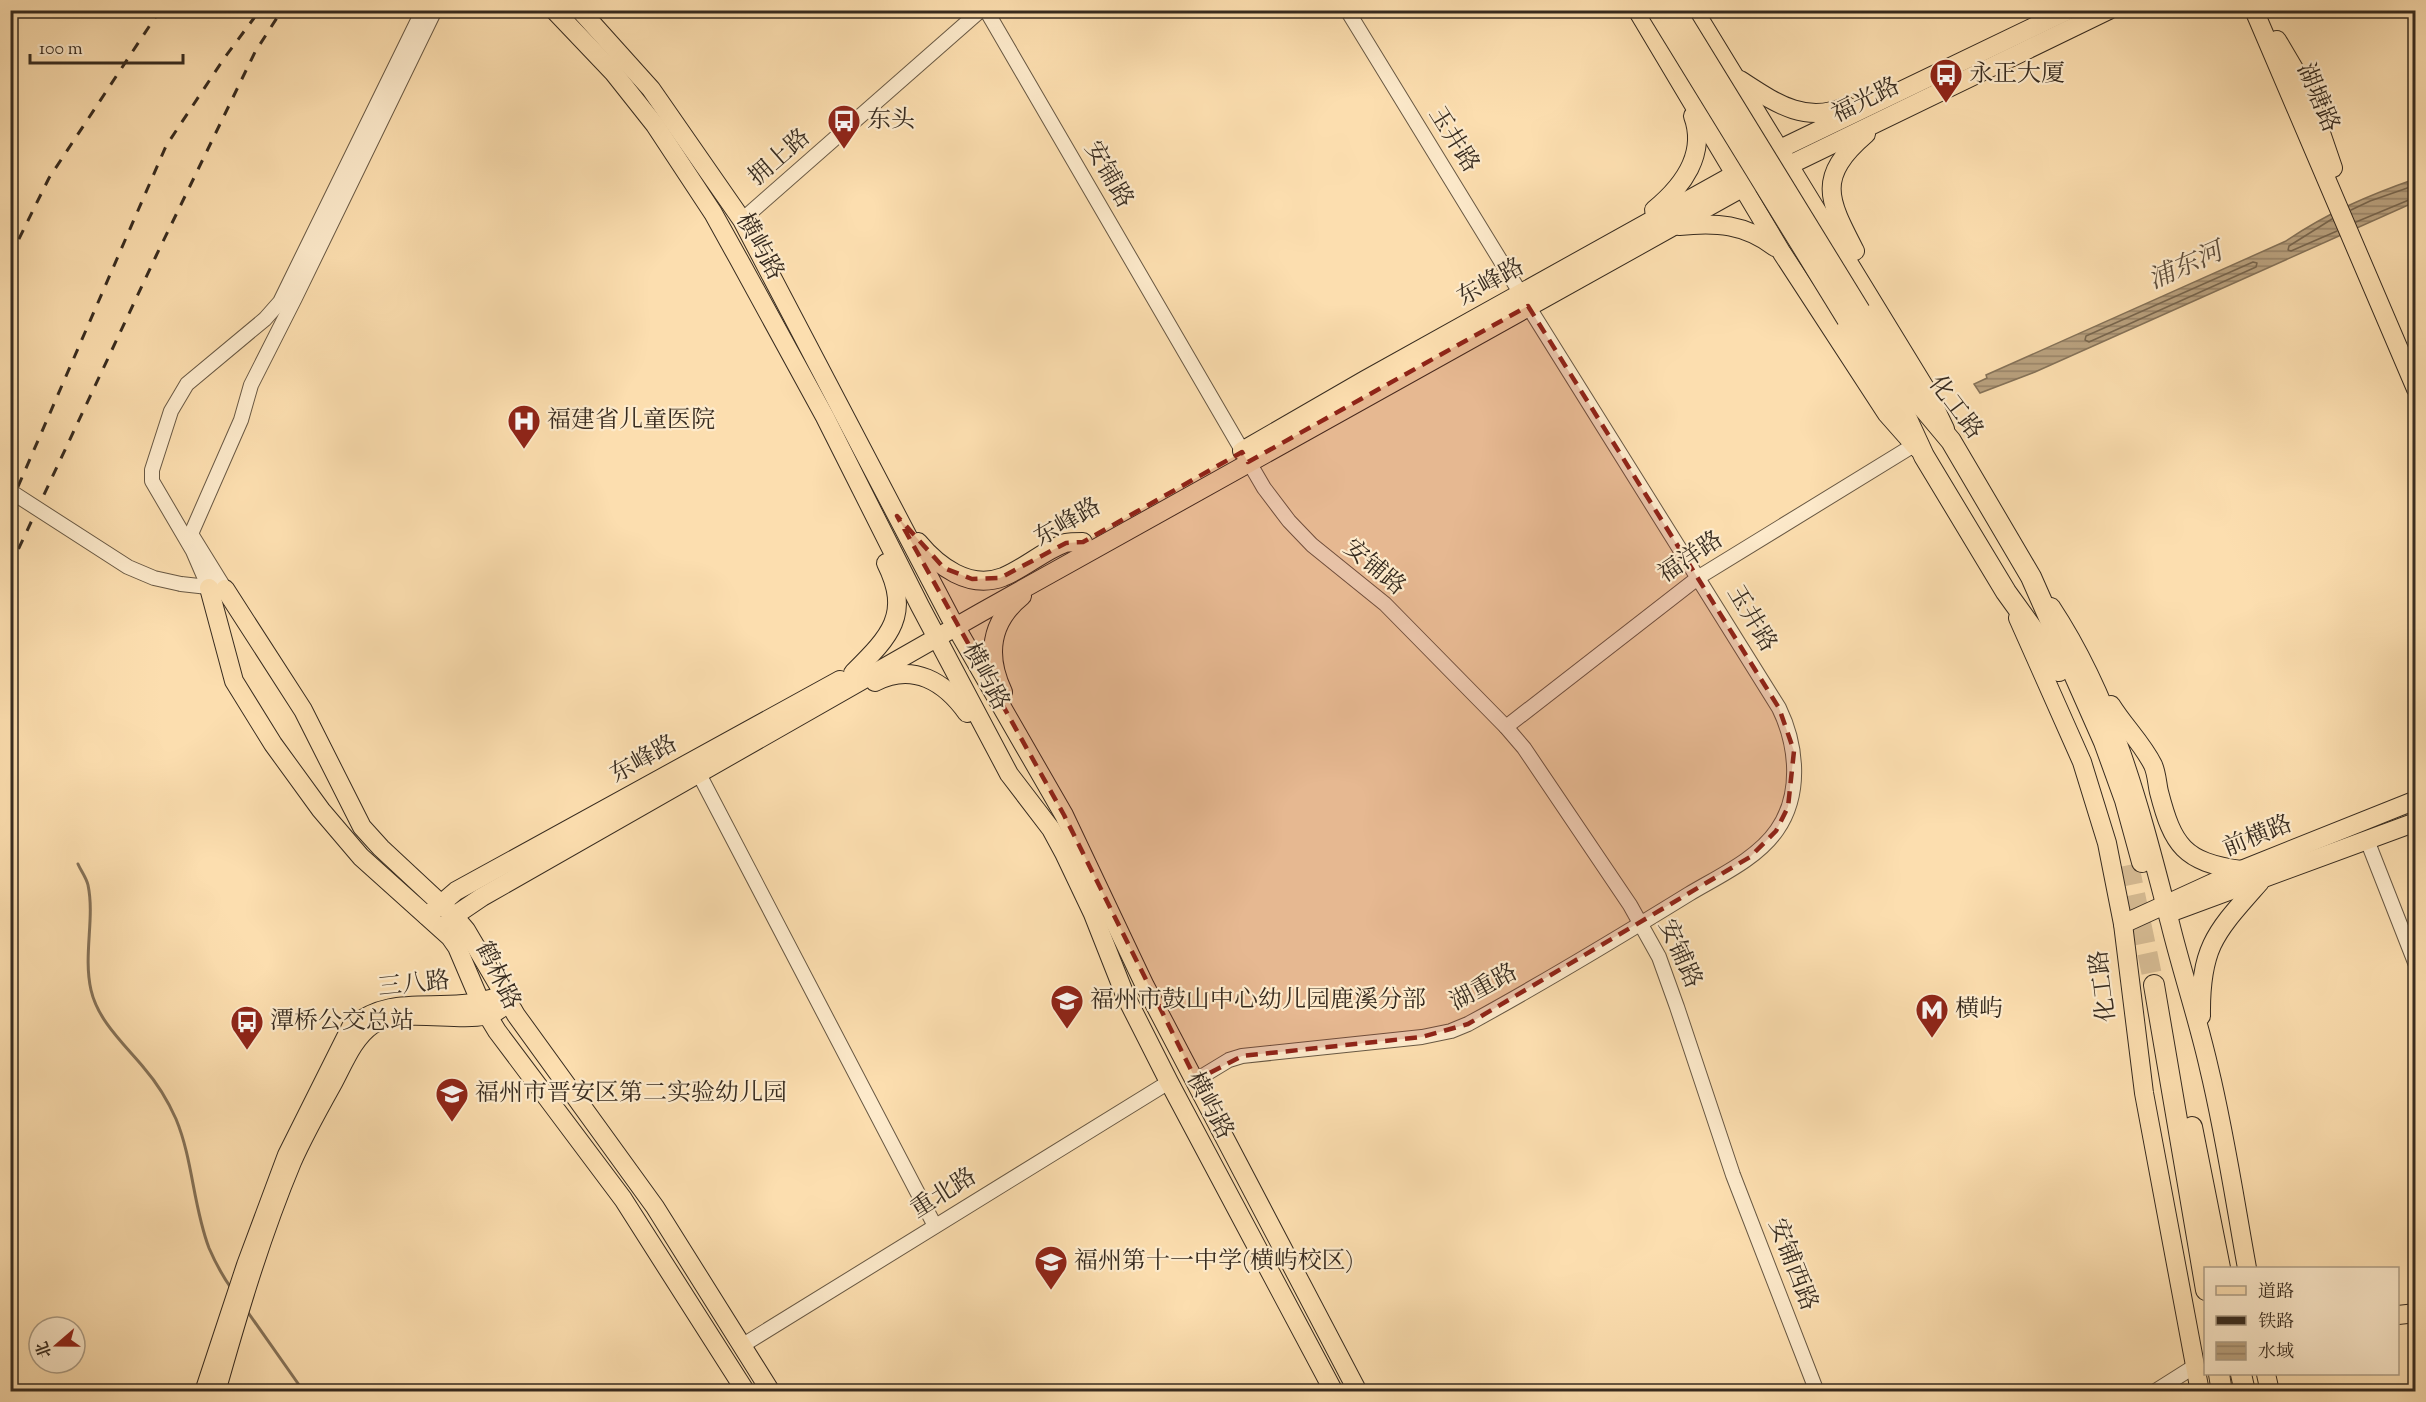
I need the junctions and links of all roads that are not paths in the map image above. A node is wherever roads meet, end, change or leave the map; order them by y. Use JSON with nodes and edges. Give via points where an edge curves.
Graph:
{"nodes":[{"id":1,"x":423,"y":10,"type":"edge"},
{"id":2,"x":435,"y":10,"type":"edge"},
{"id":3,"x":554,"y":10,"type":"edge"},
{"id":4,"x":580,"y":10,"type":"edge"},
{"id":5,"x":981,"y":10,"type":"edge"},
{"id":6,"x":986,"y":10,"type":"edge"},
{"id":7,"x":1347,"y":10,"type":"edge"},
{"id":8,"x":1636,"y":10,"type":"edge"},
{"id":9,"x":1657,"y":10,"type":"edge"},
{"id":10,"x":1675,"y":10,"type":"edge"},
{"id":11,"x":1694,"y":10,"type":"edge"},
{"id":12,"x":2069,"y":10,"type":"edge"},
{"id":13,"x":2109,"y":10,"type":"edge"},
{"id":14,"x":2254,"y":10,"type":"edge"},
{"id":15,"x":2265,"y":10,"type":"edge"},
{"id":16,"x":1936,"y":74,"type":"junction"},
{"id":17,"x":1734,"y":76,"type":"junction"},
{"id":18,"x":1677,"y":78,"type":"junction"},
{"id":19,"x":1884,"y":119,"type":"junction"},
{"id":20,"x":1780,"y":149,"type":"junction"},
{"id":21,"x":1790,"y":165,"type":"junction"},
{"id":22,"x":1738,"y":181,"type":"junction"},
{"id":23,"x":2341,"y":202,"type":"junction"},
{"id":24,"x":742,"y":220,"type":"junction"},
{"id":25,"x":1672,"y":227,"type":"junction"},
{"id":26,"x":1624,"y":235,"type":"junction"},
{"id":27,"x":2356,"y":238,"type":"junction"},
{"id":28,"x":1782,"y":253,"type":"junction"},
{"id":29,"x":1525,"y":300,"type":"junction"},
{"id":30,"x":1859,"y":309,"type":"junction"},
{"id":31,"x":2415,"y":360,"type":"edge"},
{"id":32,"x":2415,"y":389,"type":"edge"},
{"id":33,"x":1919,"y":450,"type":"junction"},
{"id":34,"x":1245,"y":457,"type":"junction"},
{"id":35,"x":857,"y":483,"type":"junction"},
{"id":36,"x":10,"y":490,"type":"edge"},
{"id":37,"x":897,"y":516,"type":"junction"},
{"id":38,"x":1083,"y":542,"type":"junction"},
{"id":39,"x":1057,"y":569,"type":"junction"},
{"id":40,"x":1699,"y":577,"type":"junction"},
{"id":41,"x":2031,"y":577,"type":"junction"},
{"id":42,"x":217,"y":588,"type":"junction"},
{"id":43,"x":2006,"y":592,"type":"junction"},
{"id":44,"x":953,"y":622,"type":"junction"},
{"id":45,"x":935,"y":633,"type":"junction"},
{"id":46,"x":853,"y":673,"type":"junction"},
{"id":47,"x":2089,"y":674,"type":"junction"},
{"id":48,"x":790,"y":722,"type":"junction"},
{"id":49,"x":1506,"y":727,"type":"junction"},
{"id":50,"x":1033,"y":759,"type":"junction"},
{"id":51,"x":699,"y":774,"type":"junction"},
{"id":52,"x":1009,"y":774,"type":"junction"},
{"id":53,"x":2159,"y":792,"type":"junction"},
{"id":54,"x":2415,"y":800,"type":"edge"},
{"id":55,"x":2415,"y":822,"type":"edge"},
{"id":56,"x":2367,"y":840,"type":"junction"},
{"id":57,"x":2143,"y":865,"type":"junction"},
{"id":58,"x":2241,"y":870,"type":"junction"},
{"id":59,"x":2262,"y":879,"type":"junction"},
{"id":60,"x":441,"y":903,"type":"junction"},
{"id":61,"x":2166,"y":909,"type":"junction"},
{"id":62,"x":428,"y":916,"type":"junction"},
{"id":63,"x":448,"y":922,"type":"junction"},
{"id":64,"x":1641,"y":923,"type":"junction"},
{"id":65,"x":2123,"y":930,"type":"junction"},
{"id":66,"x":2415,"y":965,"type":"edge"},
{"id":67,"x":504,"y":996,"type":"junction"},
{"id":68,"x":484,"y":1009,"type":"junction"},
{"id":69,"x":2202,"y":1038,"type":"junction"},
{"id":70,"x":1196,"y":1080,"type":"junction"},
{"id":71,"x":1169,"y":1082,"type":"junction"},
{"id":72,"x":1726,"y":1155,"type":"joint"},
{"id":73,"x":935,"y":1226,"type":"junction"},
{"id":74,"x":2220,"y":1267,"type":"edge"},
{"id":75,"x":2247,"y":1267,"type":"edge"},
{"id":76,"x":2204,"y":1283,"type":"edge"},
{"id":77,"x":2415,"y":1313,"type":"edge"},
{"id":78,"x":2399,"y":1315,"type":"edge"},
{"id":79,"x":2415,"y":1324,"type":"edge"},
{"id":80,"x":2399,"y":1326,"type":"edge"},
{"id":81,"x":229,"y":1332,"type":"junction"},
{"id":82,"x":743,"y":1345,"type":"junction"},
{"id":83,"x":2195,"y":1366,"type":"junction"},
{"id":84,"x":2219,"y":1375,"type":"edge"},
{"id":85,"x":2241,"y":1375,"type":"edge"},
{"id":86,"x":2266,"y":1375,"type":"edge"},
{"id":87,"x":204,"y":1392,"type":"edge"},
{"id":88,"x":216,"y":1392,"type":"edge"},
{"id":89,"x":746,"y":1392,"type":"edge"},
{"id":90,"x":771,"y":1392,"type":"edge"},
{"id":91,"x":1334,"y":1392,"type":"edge"},
{"id":92,"x":1358,"y":1392,"type":"edge"},
{"id":93,"x":1817,"y":1392,"type":"edge"},
{"id":94,"x":2154,"y":1392,"type":"edge"},
{"id":95,"x":2200,"y":1392,"type":"edge"},
{"id":96,"x":2222,"y":1392,"type":"edge"},
{"id":97,"x":2245,"y":1392,"type":"edge"},
{"id":98,"x":2270,"y":1392,"type":"edge"}],
"edges":[{"from":1,"to":42,"type":"street","via":[[276,308],[190,380],[171,411],[152,481]]},
{"from":2,"to":42,"type":"street","via":[[251,385],[242,420],[191,534]]},
{"from":3,"to":35,"type":"main road","name":"横屿路","via":[[618,80],[675,154],[738,258]]},
{"from":4,"to":24,"type":"main road","name":"横屿路","via":[[658,98]]},
{"from":5,"to":24,"type":"street","name":"拥上路"},
{"from":6,"to":34,"type":"street","name":"安铺路"},
{"from":7,"to":29,"type":"street","name":"玉井路"},
{"from":8,"to":18,"type":"main road"},
{"from":9,"to":30,"type":"highway","name":"化工路","bridge":true},
{"from":10,"to":30,"type":"highway","name":"化工路","bridge":true},
{"from":11,"to":17,"type":"main road"},
{"from":12,"to":16,"type":"main road","name":"福光路"},
{"from":13,"to":19,"type":"main road","name":"福光路"},
{"from":14,"to":23,"type":"main road","name":"湖塘路"},
{"from":15,"to":23,"type":"main road","name":"湖塘路","via":[[2280,47],[2306,89]]},
{"from":16,"to":17,"type":"main road","via":[[1826,113],[1780,105]]},
{"from":16,"to":20,"type":"main road","name":"福光路"},
{"from":17,"to":20,"type":"main road"},
{"from":18,"to":22,"type":"main road"},
{"from":18,"to":26,"type":"main road","via":[[1698,137],[1693,161],[1684,180],[1666,200]]},
{"from":19,"to":21,"type":"main road","name":"福光路"},
{"from":19,"to":30,"type":"main road","via":[[1845,154],[1831,193],[1833,206],[1857,254]]},
{"from":20,"to":21,"type":"main road"},
{"from":20,"to":22,"type":"main road","name":"福光路"},
{"from":21,"to":22,"type":"main road","name":"福光路"},
{"from":21,"to":30,"type":"main road"},
{"from":22,"to":25,"type":"main road","name":"东峰路"},
{"from":22,"to":26,"type":"main road","name":"东峰路"},
{"from":22,"to":28,"type":"main road"},
{"from":23,"to":27,"type":"main road"},
{"from":24,"to":37,"type":"main road","name":"横屿路"},
{"from":25,"to":28,"type":"main road","via":[[1735,226],[1764,239]]},
{"from":25,"to":29,"type":"main road","name":"东峰路"},
{"from":26,"to":29,"type":"main road","name":"东峰路"},
{"from":27,"to":31,"type":"main road"},
{"from":27,"to":32,"type":"main road"},
{"from":28,"to":33,"type":"main road","via":[[1887,414]]},
{"from":29,"to":34,"type":"main road","name":"东峰路"},
{"from":29,"to":40,"type":"street","name":"玉井路"},
{"from":30,"to":33,"type":"highway","name":"化工路"},
{"from":30,"to":41,"type":"highway","name":"化工路","via":[[1915,398],[1951,441]]},
{"from":33,"to":40,"type":"street","name":"福洋路"},
{"from":33,"to":43,"type":"highway","name":"化工路"},
{"from":34,"to":38,"type":"main road","name":"东峰路"},
{"from":34,"to":39,"type":"main road","name":"东峰路"},
{"from":34,"to":49,"type":"street","name":"安铺路","via":[[1304,537],[1385,604]]},
{"from":35,"to":45,"type":"main road","name":"横屿路"},
{"from":35,"to":46,"type":"main road","via":[[877,544],[894,580],[898,605],[885,640]]},
{"from":36,"to":42,"type":"street","bridge":true,"via":[[136,571],[181,584]]},
{"from":37,"to":38,"type":"main road","via":[[937,562],[972,579],[1000,578],[1066,543]]},
{"from":37,"to":44,"type":"main road","name":"横屿路"},
{"from":38,"to":44,"type":"main road","name":"东峰路"},
{"from":39,"to":44,"type":"main road","name":"东峰路"},
{"from":39,"to":50,"type":"main road","via":[[1011,606],[997,627],[992,646],[996,675]]},
{"from":40,"to":49,"type":"street","name":"福洋路"},
{"from":40,"to":64,"type":"street","name":"玉井路","via":[[1779,708],[1792,740],[1791,795],[1780,825],[1758,850]]},
{"from":41,"to":47,"type":"main road","via":[[2075,643]]},
{"from":41,"to":57,"type":"highway","name":"化工路","via":[[2104,742]]},
{"from":42,"to":60,"type":"main road","name":"鹤林路","via":[[303,710],[362,827]]},
{"from":42,"to":62,"type":"main road","name":"鹤林路","via":[[234,681],[273,744],[354,849]]},
{"from":43,"to":57,"type":"highway","name":"化工路","via":[[2050,653]]},
{"from":43,"to":65,"type":"main road","name":"化工路","via":[[2082,762],[2107,843]]},
{"from":44,"to":45,"type":"main road","name":"东峰路"},
{"from":44,"to":50,"type":"main road","name":"横屿路"},
{"from":45,"to":46,"type":"main road","name":"东峰路"},
{"from":45,"to":48,"type":"main road","name":"东峰路"},
{"from":45,"to":52,"type":"main road","name":"横屿路"},
{"from":46,"to":60,"type":"main road","name":"东峰路","via":[[456,891]]},
{"from":47,"to":53,"type":"main road","via":[[2143,747],[2154,768]]},
{"from":47,"to":57,"type":"main road","via":[[2130,776]]},
{"from":48,"to":51,"type":"main road","name":"东峰路"},
{"from":48,"to":52,"type":"main road","via":[[835,705],[889,676],[924,677],[956,697]]},
{"from":49,"to":64,"type":"street","name":"安铺路"},
{"from":50,"to":70,"type":"main road","name":"横屿路"},
{"from":51,"to":63,"type":"main road","name":"东峰路","via":[[482,897]]},
{"from":51,"to":73,"type":"street"},
{"from":52,"to":71,"type":"main road","name":"横屿路","via":[[1051,829],[1064,853],[1125,995]]},
{"from":53,"to":57,"type":"main road"},
{"from":53,"to":58,"type":"main road","via":[[2182,849],[2214,866]]},
{"from":54,"to":58,"type":"main road","name":"前横路"},
{"from":55,"to":56,"type":"main road","name":"前横路"},
{"from":56,"to":59,"type":"main road","name":"前横路"},
{"from":56,"to":66,"type":"street"},
{"from":57,"to":61,"type":"main road"},
{"from":58,"to":61,"type":"main road","name":"前横路"},
{"from":59,"to":61,"type":"main road","name":"前横路"},
{"from":59,"to":69,"type":"main road","via":[[2228,917],[2208,951],[2201,989]]},
{"from":60,"to":62,"type":"main road","name":"东峰路"},
{"from":60,"to":63,"type":"main road","name":"鹤林路"},
{"from":61,"to":65,"type":"main road","name":"前横路"},
{"from":61,"to":69,"type":"main road"},
{"from":62,"to":63,"type":"main road","name":"鹤林路"},
{"from":63,"to":67,"type":"main road","name":"鹤林路","via":[[478,950]]},
{"from":63,"to":68,"type":"main road","name":"鹤林路"},
{"from":64,"to":70,"type":"street","name":"湖重路","via":[[1460,1028],[1422,1037],[1242,1056]]},
{"from":64,"to":72,"type":"street","name":"安铺路","via":[[1659,957]]},
{"from":65,"to":83,"type":"main road","name":"化工路","via":[[2144,1093]]},
{"from":67,"to":68,"type":"main road","name":"三八路"},
{"from":67,"to":82,"type":"main road","name":"鹤林路","via":[[644,1191]]},
{"from":68,"to":81,"type":"main road","name":"三八路","via":[[384,1008],[351,1027],[287,1155]]},
{"from":68,"to":89,"type":"main road","name":"鹤林路","via":[[623,1198]]},
{"from":69,"to":75,"type":"main road"},
{"from":70,"to":92,"type":"main road","name":"横屿路"},
{"from":71,"to":73,"type":"street","name":"重北路"},
{"from":71,"to":91,"type":"main road","name":"横屿路"},
{"from":72,"to":93,"type":"street","name":"安铺西路"},
{"from":73,"to":82,"type":"street","name":"重北路"},
{"from":74,"to":76,"type":"highway","name":"化工路","via":[[2160,983]]},
{"from":77,"to":78,"type":"main road"},
{"from":79,"to":80,"type":"main road"},
{"from":81,"to":87,"type":"main road"},
{"from":81,"to":88,"type":"main road"},
{"from":82,"to":90,"type":"main road","name":"鹤林路"},
{"from":83,"to":94,"type":"street"},
{"from":83,"to":95,"type":"main road","name":"化工路"},
{"from":84,"to":96,"type":"highway"},
{"from":85,"to":97,"type":"highway"},
{"from":86,"to":98,"type":"main road"}]}
